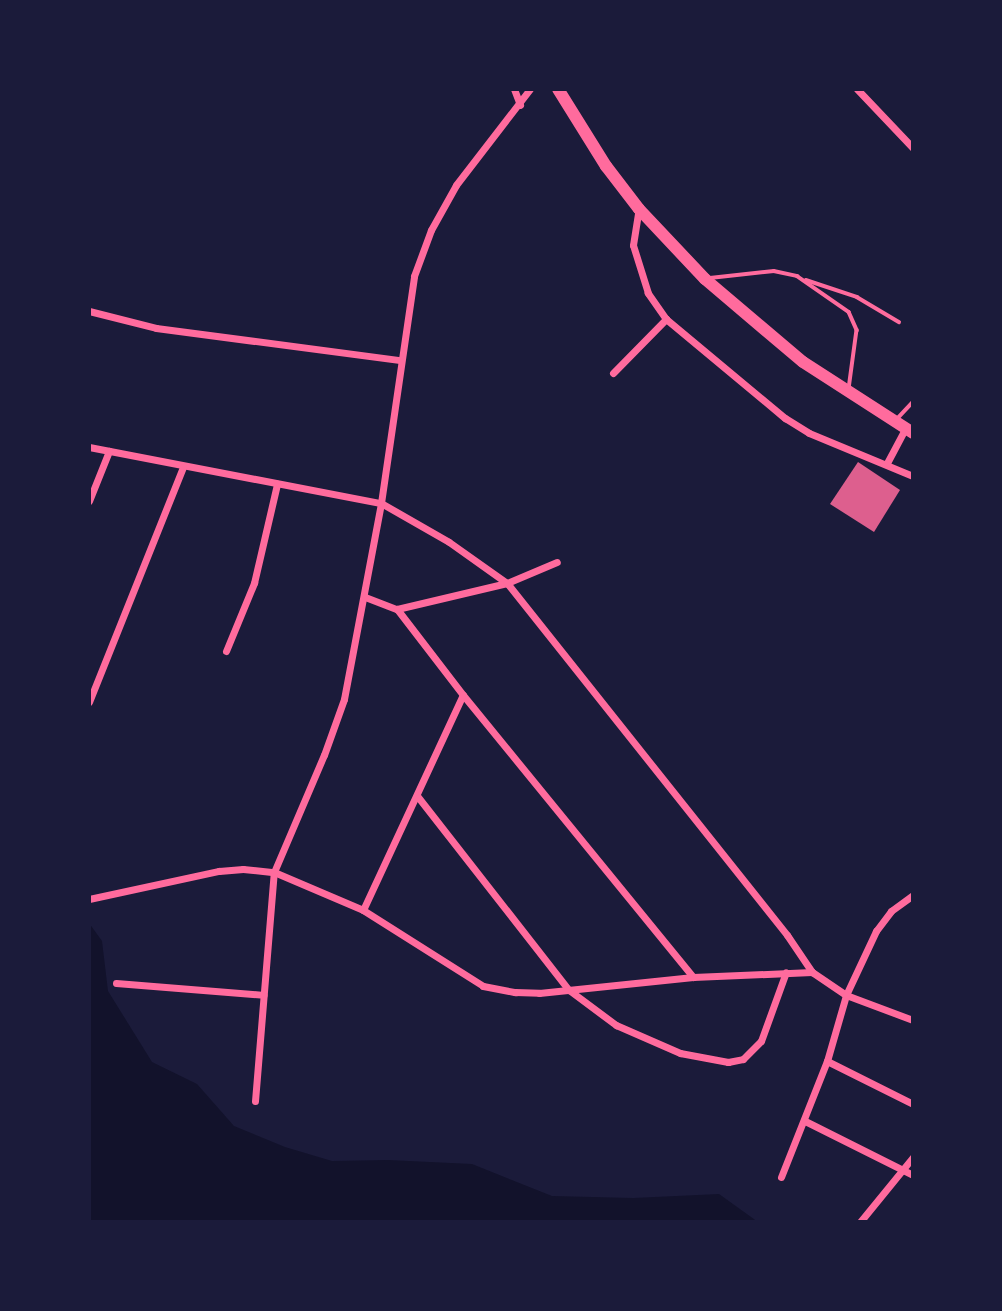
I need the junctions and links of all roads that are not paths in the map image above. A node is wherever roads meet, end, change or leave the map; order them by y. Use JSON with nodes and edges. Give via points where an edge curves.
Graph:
{"nodes":[{"id":1,"x":514,"y":89,"type":"edge"},
{"id":2,"x":530,"y":89,"type":"edge"},
{"id":3,"x":558,"y":89,"type":"edge"},
{"id":4,"x":858,"y":89,"type":"edge"},
{"id":5,"x":520,"y":105,"type":"junction"},
{"id":6,"x":913,"y":148,"type":"edge"},
{"id":7,"x":639,"y":209,"type":"junction"},
{"id":8,"x":797,"y":276,"type":"junction"},
{"id":9,"x":705,"y":279,"type":"junction"},
{"id":10,"x":89,"y":311,"type":"edge"},
{"id":11,"x":666,"y":318,"type":"junction"},
{"id":12,"x":899,"y":322,"type":"dead end"},
{"id":13,"x":400,"y":360,"type":"junction"},
{"id":14,"x":613,"y":373,"type":"dead end"},
{"id":15,"x":848,"y":393,"type":"junction"},
{"id":16,"x":913,"y":402,"type":"edge"},
{"id":17,"x":904,"y":428,"type":"edge"},
{"id":18,"x":89,"y":447,"type":"edge"},
{"id":19,"x":109,"y":451,"type":"junction"},
{"id":20,"x":887,"y":463,"type":"junction"},
{"id":21,"x":183,"y":467,"type":"junction"},
{"id":22,"x":913,"y":476,"type":"edge"},
{"id":23,"x":277,"y":484,"type":"junction"},
{"id":24,"x":89,"y":501,"type":"edge"},
{"id":25,"x":381,"y":503,"type":"junction"},
{"id":26,"x":556,"y":562,"type":"dead end"},
{"id":27,"x":508,"y":583,"type":"junction"},
{"id":28,"x":365,"y":597,"type":"junction"},
{"id":29,"x":397,"y":609,"type":"junction"},
{"id":30,"x":226,"y":651,"type":"dead end"},
{"id":31,"x":463,"y":695,"type":"junction"},
{"id":32,"x":89,"y":702,"type":"edge"},
{"id":33,"x":418,"y":797,"type":"junction"},
{"id":34,"x":274,"y":872,"type":"junction"},
{"id":35,"x":913,"y":895,"type":"edge"},
{"id":36,"x":89,"y":899,"type":"edge"},
{"id":37,"x":363,"y":910,"type":"junction"},
{"id":38,"x":786,"y":972,"type":"junction"},
{"id":39,"x":812,"y":972,"type":"junction"},
{"id":40,"x":693,"y":977,"type":"junction"},
{"id":41,"x":116,"y":983,"type":"dead end"},
{"id":42,"x":569,"y":989,"type":"junction"},
{"id":43,"x":264,"y":995,"type":"junction"},
{"id":44,"x":846,"y":995,"type":"junction"},
{"id":45,"x":913,"y":1020,"type":"edge"},
{"id":46,"x":827,"y":1061,"type":"junction"},
{"id":47,"x":255,"y":1101,"type":"dead end"},
{"id":48,"x":913,"y":1104,"type":"edge"},
{"id":49,"x":804,"y":1121,"type":"junction"},
{"id":50,"x":913,"y":1157,"type":"edge"},
{"id":51,"x":902,"y":1168,"type":"junction"},
{"id":52,"x":913,"y":1174,"type":"edge"},
{"id":53,"x":781,"y":1177,"type":"dead end"},
{"id":54,"x":860,"y":1222,"type":"edge"}],
"edges":[{"from":1,"to":5,"type":"street"},
{"from":2,"to":5,"type":"street"},
{"from":3,"to":7,"type":"highway"},
{"from":4,"to":6,"type":"street"},
{"from":5,"to":13,"type":"street","via":[[456,185],[431,230],[414,276]]},
{"from":7,"to":9,"type":"highway"},
{"from":7,"to":11,"type":"street","via":[[633,244],[648,293]]},
{"from":8,"to":9,"type":"lane","via":[[774,271]]},
{"from":8,"to":12,"type":"lane","via":[[857,297]]},
{"from":8,"to":15,"type":"lane","via":[[849,312],[857,330]]},
{"from":9,"to":15,"type":"highway","via":[[803,362]]},
{"from":10,"to":13,"type":"street","via":[[156,328]]},
{"from":11,"to":14,"type":"street"},
{"from":11,"to":20,"type":"street","via":[[785,418],[809,433]]},
{"from":13,"to":25,"type":"street"},
{"from":15,"to":17,"type":"highway"},
{"from":16,"to":17,"type":"lane"},
{"from":17,"to":20,"type":"street"},
{"from":18,"to":19,"type":"street"},
{"from":19,"to":21,"type":"street"},
{"from":19,"to":24,"type":"street"},
{"from":20,"to":22,"type":"street"},
{"from":21,"to":23,"type":"street"},
{"from":21,"to":32,"type":"street"},
{"from":23,"to":25,"type":"street"},
{"from":23,"to":30,"type":"street","via":[[254,583]]},
{"from":25,"to":27,"type":"street"},
{"from":25,"to":28,"type":"street"},
{"from":26,"to":27,"type":"street"},
{"from":27,"to":29,"type":"street"},
{"from":27,"to":39,"type":"street"},
{"from":28,"to":29,"type":"street"},
{"from":28,"to":34,"type":"street","via":[[344,699]]},
{"from":29,"to":31,"type":"street"},
{"from":31,"to":33,"type":"street"},
{"from":31,"to":40,"type":"street"},
{"from":33,"to":37,"type":"street"},
{"from":33,"to":42,"type":"street"},
{"from":34,"to":36,"type":"street","via":[[219,871]]},
{"from":34,"to":37,"type":"street"},
{"from":34,"to":43,"type":"street"},
{"from":35,"to":44,"type":"street","via":[[891,911],[876,931]]},
{"from":37,"to":42,"type":"street","via":[[483,986],[515,992]]},
{"from":38,"to":39,"type":"street"},
{"from":38,"to":40,"type":"street"},
{"from":38,"to":42,"type":"street","via":[[761,1041],[743,1059],[728,1062],[680,1053],[616,1025]]},
{"from":39,"to":44,"type":"street"},
{"from":40,"to":42,"type":"street"},
{"from":41,"to":43,"type":"street"},
{"from":43,"to":47,"type":"street"},
{"from":44,"to":45,"type":"street"},
{"from":44,"to":46,"type":"street"},
{"from":46,"to":48,"type":"street"},
{"from":46,"to":49,"type":"street"},
{"from":49,"to":51,"type":"street"},
{"from":49,"to":53,"type":"street"},
{"from":50,"to":51,"type":"street"},
{"from":51,"to":52,"type":"street"},
{"from":51,"to":54,"type":"street"}]}
